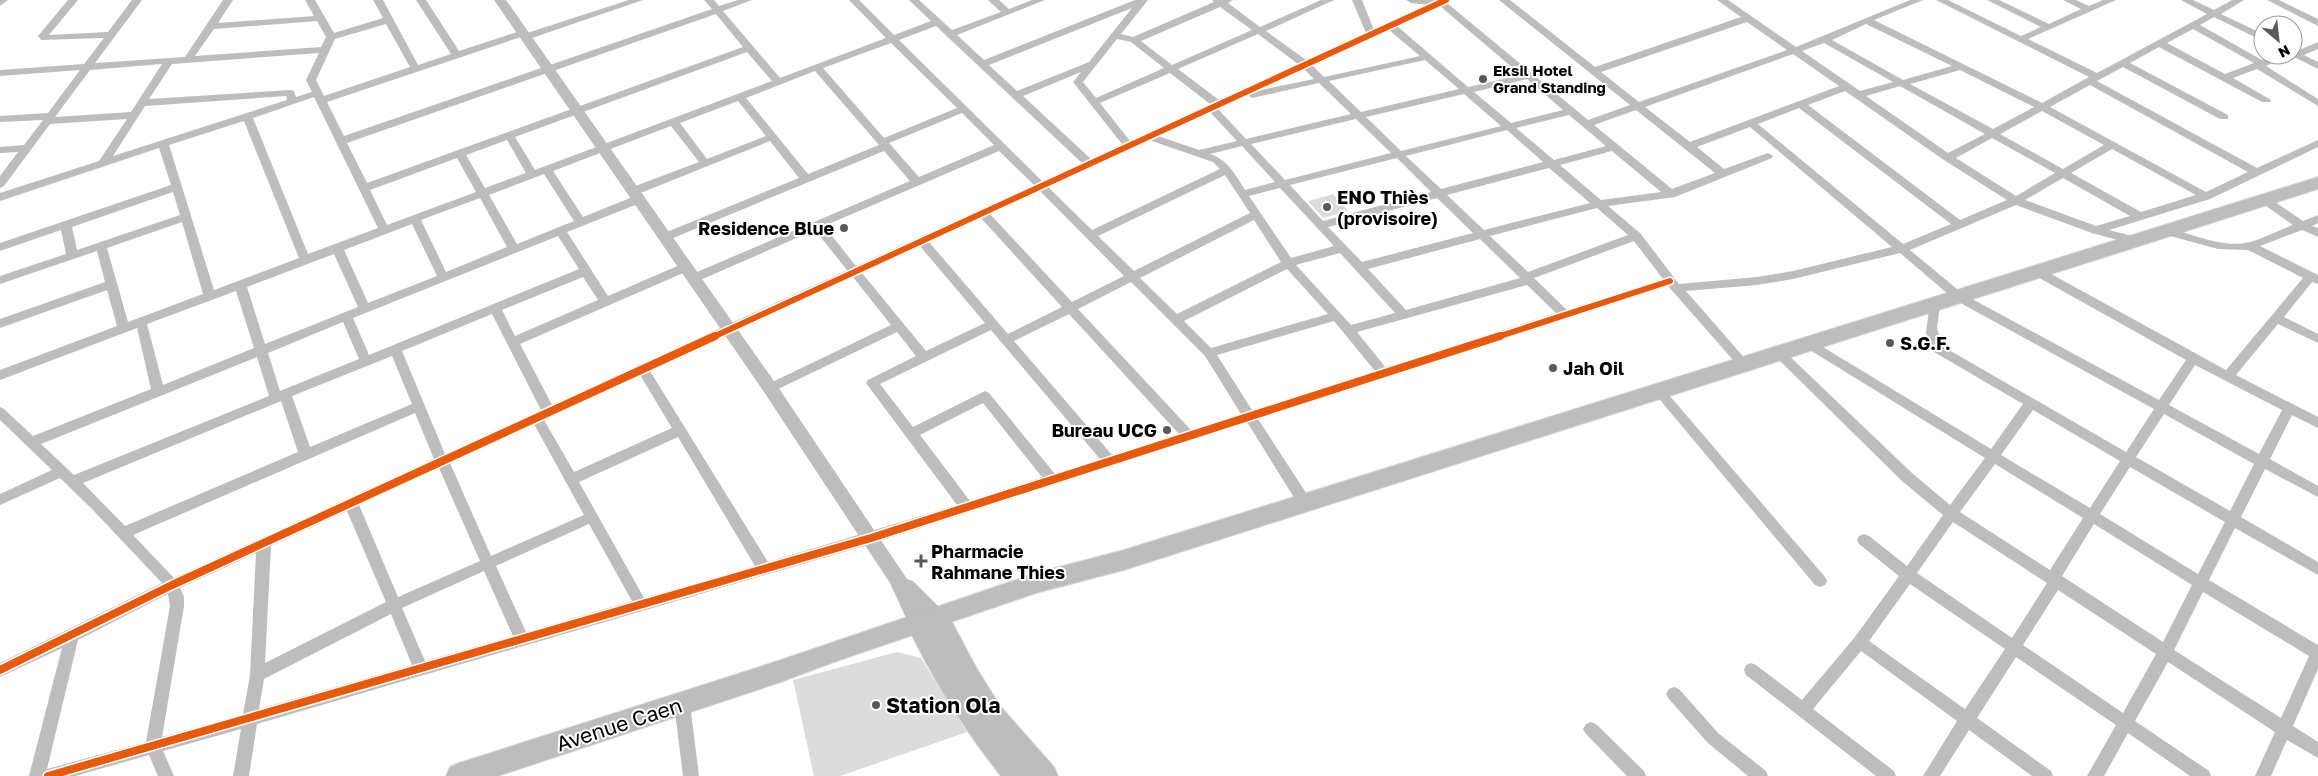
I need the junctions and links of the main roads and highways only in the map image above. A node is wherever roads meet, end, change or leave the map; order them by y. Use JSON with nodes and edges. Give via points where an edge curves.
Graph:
{"nodes":[{"id":1,"x":2318,"y":184,"type":"edge"},
{"id":2,"x":930,"y":625,"type":"junction"},
{"id":3,"x":460,"y":776,"type":"edge"},
{"id":4,"x":1017,"y":776,"type":"edge"},
{"id":5,"x":1044,"y":776,"type":"edge"}],
"edges":[{"from":1,"to":2,"type":"main road","name":"Avenue Caen","via":[[1124,560],[1040,594]]},
{"from":2,"to":3,"type":"main road","name":"Avenue Caen","via":[[830,663],[778,672]]},
{"from":2,"to":4,"type":"main road","via":[[949,681],[976,724]]},
{"from":2,"to":5,"type":"main road","via":[[992,714]]}]}
